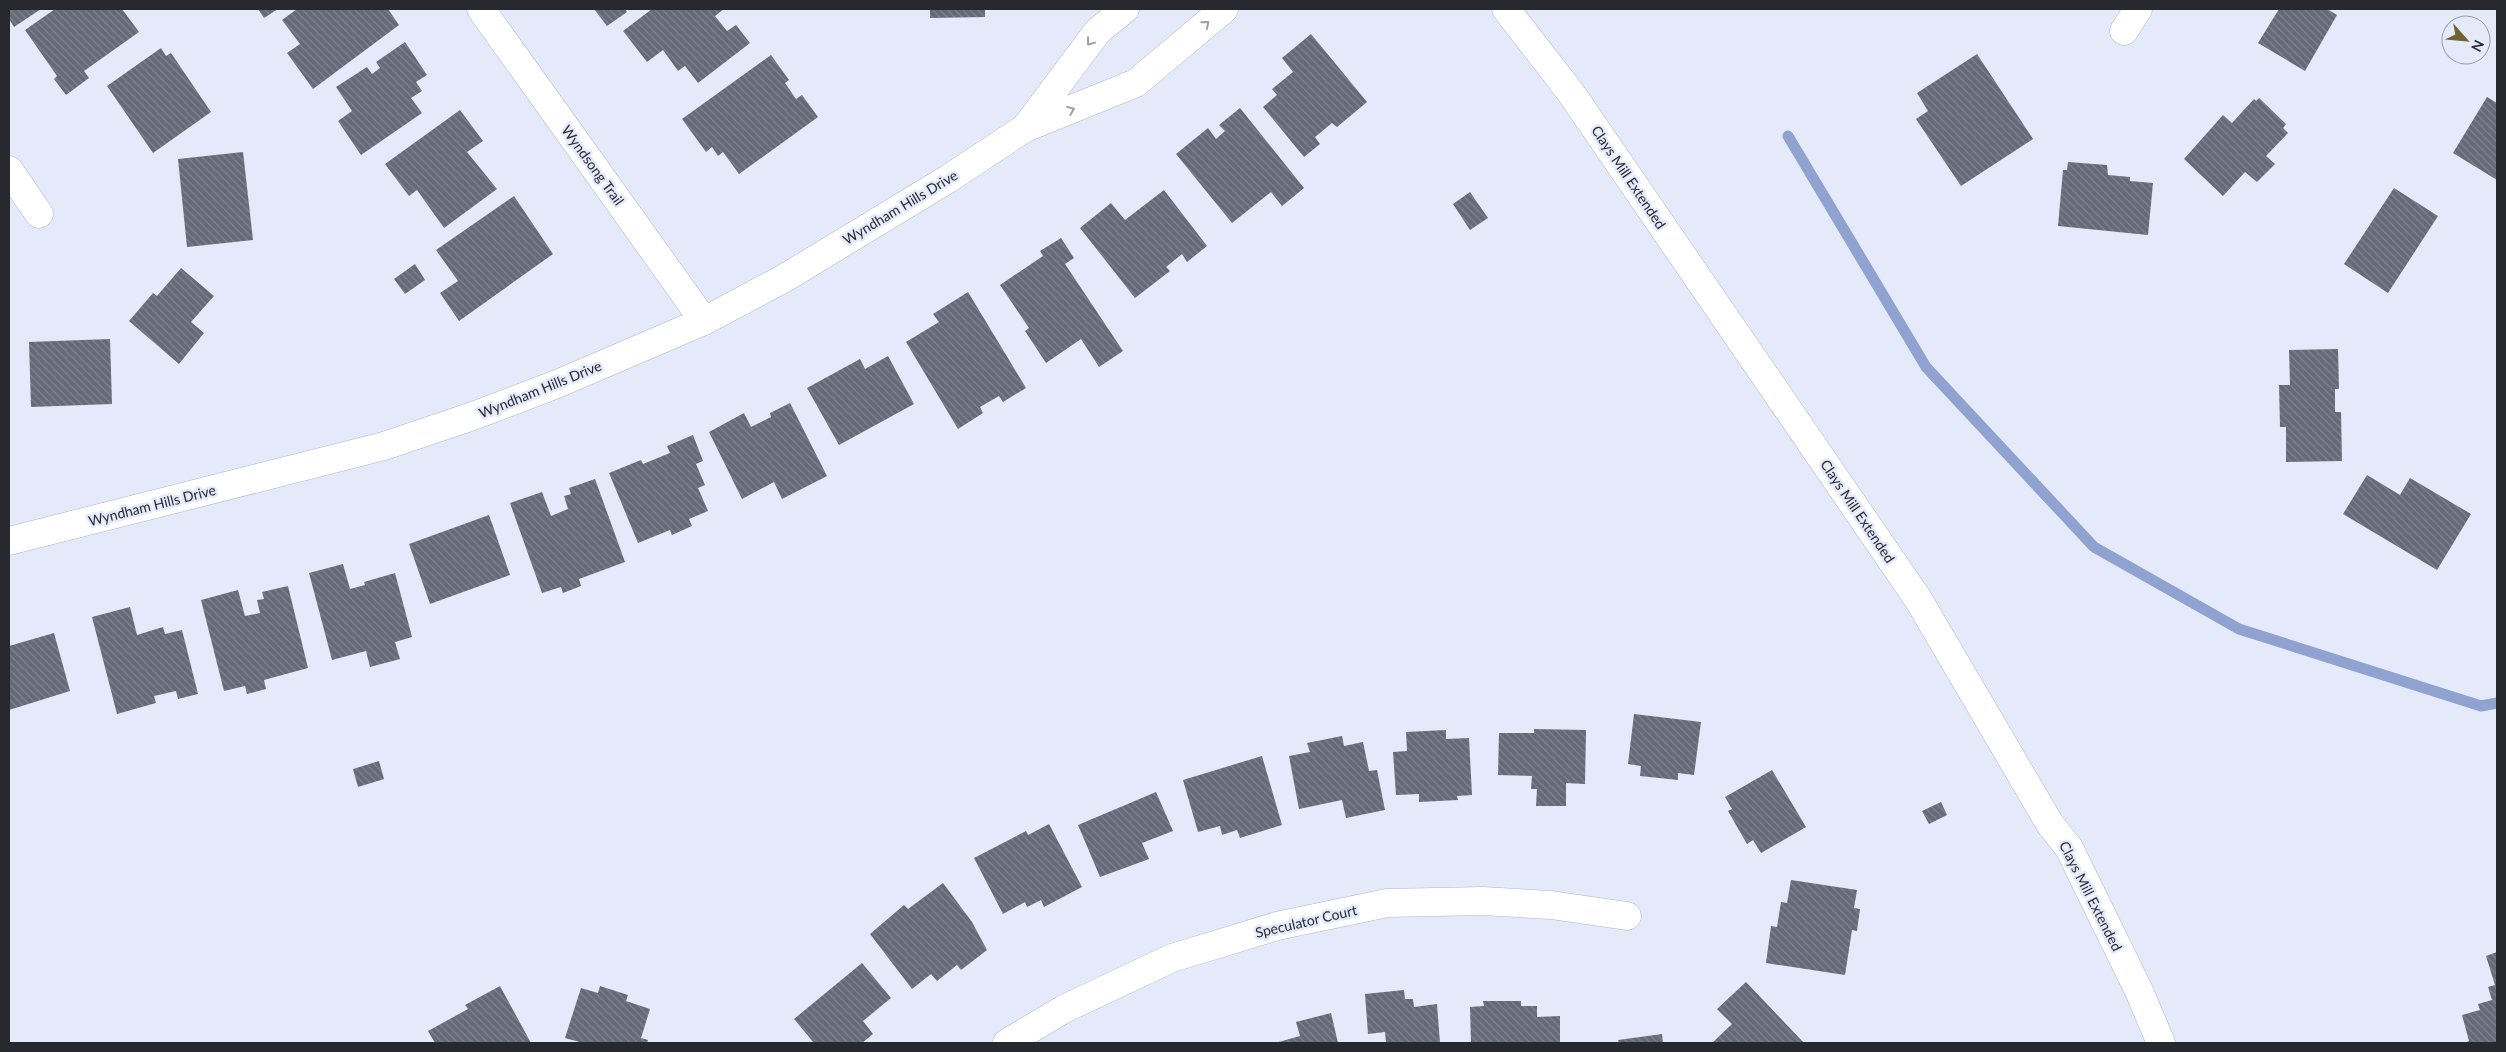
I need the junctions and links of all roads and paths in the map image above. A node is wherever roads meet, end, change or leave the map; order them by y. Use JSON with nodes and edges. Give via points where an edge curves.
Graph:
{"nodes":[{"id":1,"x":481,"y":9,"type":"edge"},
{"id":2,"x":1125,"y":9,"type":"edge"},
{"id":3,"x":1224,"y":9,"type":"edge"},
{"id":4,"x":1506,"y":9,"type":"edge"},
{"id":5,"x":1026,"y":128,"type":"junction"},
{"id":6,"x":9,"y":170,"type":"edge"},
{"id":7,"x":40,"y":214,"type":"dead end"},
{"id":8,"x":704,"y":321,"type":"junction"},
{"id":9,"x":9,"y":541,"type":"edge"},
{"id":10,"x":1627,"y":916,"type":"dead end"},
{"id":11,"x":1007,"y":1043,"type":"edge"},
{"id":12,"x":2161,"y":1043,"type":"edge"}],
"edges":[{"from":1,"to":8,"type":"street","name":"Wyndsong Trail"},
{"from":2,"to":5,"type":"street","name":"Wyndham Hills Drive","one_way":true,"via":[[1098,31]]},
{"from":5,"to":3,"type":"street","name":"Wyndham Hills Drive","one_way":true,"via":[[1136,83]]},
{"from":4,"to":12,"type":"street","name":"Clays Mill Extended","via":[[1571,92],[1918,599],[2045,815],[2068,848]]},
{"from":5,"to":8,"type":"street","name":"Wyndham Hills Drive","via":[[791,274]]},
{"from":6,"to":7,"type":"street"},
{"from":8,"to":9,"type":"street","name":"Wyndham Hills Drive","via":[[557,384],[384,446]]},
{"from":10,"to":11,"type":"street","name":"Speculator Court","via":[[1541,904],[1387,903],[1276,926],[1172,958],[1064,1009]]}]}
